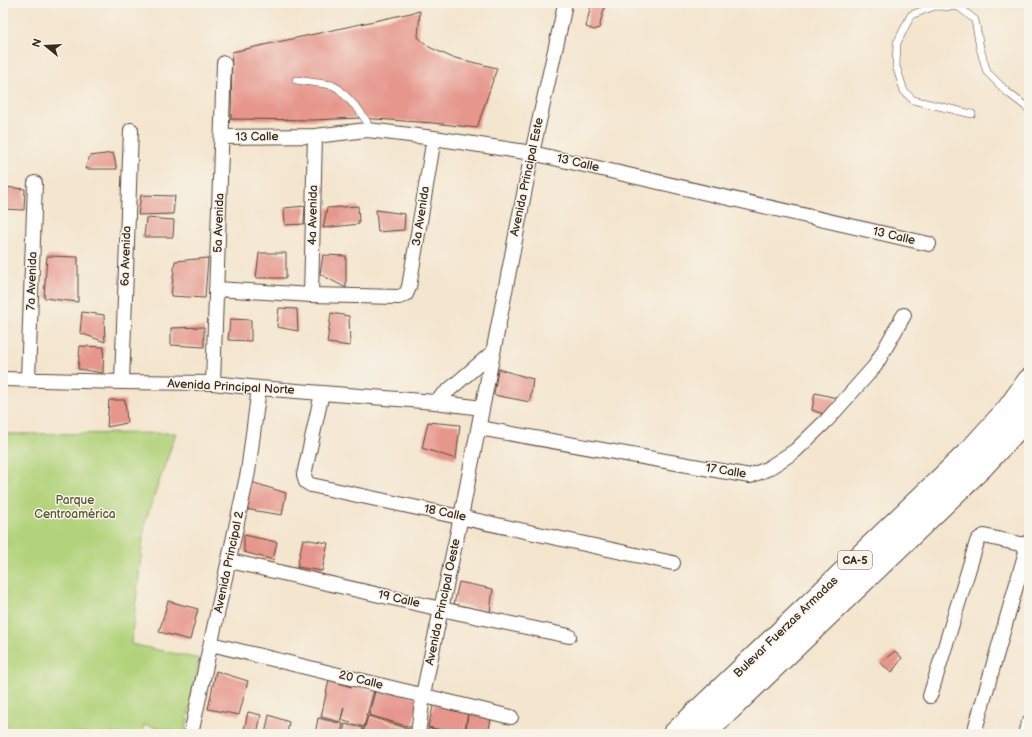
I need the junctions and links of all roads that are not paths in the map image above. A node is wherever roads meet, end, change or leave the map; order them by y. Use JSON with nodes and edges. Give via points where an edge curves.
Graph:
{"nodes":[{"id":1,"x":565,"y":3,"type":"edge"},
{"id":2,"x":224,"y":63,"type":"dead end"},
{"id":3,"x":296,"y":80,"type":"dead end"},
{"id":4,"x":1029,"y":109,"type":"edge"},
{"id":5,"x":972,"y":114,"type":"dead end"},
{"id":6,"x":131,"y":130,"type":"dead end"},
{"id":7,"x":367,"y":130,"type":"junction"},
{"id":8,"x":315,"y":136,"type":"junction"},
{"id":9,"x":222,"y":137,"type":"junction"},
{"id":10,"x":434,"y":138,"type":"junction"},
{"id":11,"x":532,"y":153,"type":"junction"},
{"id":12,"x":35,"y":183,"type":"dead end"},
{"id":13,"x":929,"y":244,"type":"dead end"},
{"id":14,"x":216,"y":289,"type":"junction"},
{"id":15,"x":311,"y":295,"type":"junction"},
{"id":16,"x":904,"y":314,"type":"dead end"},
{"id":17,"x":492,"y":352,"type":"junction"},
{"id":18,"x":3,"y":379,"type":"edge"},
{"id":19,"x":28,"y":379,"type":"junction"},
{"id":20,"x":1029,"y":380,"type":"edge"},
{"id":21,"x":122,"y":382,"type":"junction"},
{"id":22,"x":213,"y":383,"type":"junction"},
{"id":23,"x":259,"y":388,"type":"junction"},
{"id":24,"x":322,"y":393,"type":"junction"},
{"id":25,"x":435,"y":402,"type":"junction"},
{"id":26,"x":482,"y":408,"type":"junction"},
{"id":27,"x":1029,"y":414,"type":"edge"},
{"id":28,"x":479,"y":428,"type":"junction"},
{"id":29,"x":461,"y":517,"type":"junction"},
{"id":30,"x":1029,"y":544,"type":"edge"},
{"id":31,"x":230,"y":560,"type":"junction"},
{"id":32,"x":673,"y":563,"type":"dead end"},
{"id":33,"x":441,"y":609,"type":"junction"},
{"id":34,"x":569,"y":636,"type":"dead end"},
{"id":35,"x":211,"y":644,"type":"junction"},
{"id":36,"x":423,"y":695,"type":"junction"},
{"id":37,"x":930,"y":696,"type":"dead end"},
{"id":38,"x":511,"y":717,"type":"dead end"},
{"id":39,"x":1029,"y":722,"type":"edge"},
{"id":40,"x":976,"y":726,"type":"dead end"},
{"id":41,"x":191,"y":734,"type":"edge"},
{"id":42,"x":418,"y":734,"type":"edge"},
{"id":43,"x":674,"y":734,"type":"edge"},
{"id":44,"x":704,"y":734,"type":"edge"},
{"id":45,"x":1025,"y":734,"type":"edge"}],
"edges":[{"from":1,"to":11,"type":"street","name":"Avenida Principal Este"},
{"from":2,"to":9,"type":"street","name":"5a Avenida"},
{"from":3,"to":7,"type":"lane","via":[[332,85],[339,89],[359,110],[367,122]]},
{"from":4,"to":5,"type":"lane","via":[[987,72],[975,20],[959,7],[935,6],[911,15],[897,43],[896,66],[904,91],[913,100]]},
{"from":6,"to":21,"type":"street","name":"6a Avenida"},
{"from":7,"to":8,"type":"street","name":"13 Calle"},
{"from":7,"to":10,"type":"street","name":"13 Calle"},
{"from":8,"to":9,"type":"street","name":"13 Calle"},
{"from":8,"to":15,"type":"street","name":"4a Avenida"},
{"from":9,"to":14,"type":"street","name":"5a Avenida"},
{"from":10,"to":11,"type":"street","name":"13 Calle"},
{"from":10,"to":15,"type":"street","name":"3a Avenida","via":[[410,287],[406,294],[399,297]]},
{"from":11,"to":13,"type":"street","name":"13 Calle"},
{"from":11,"to":17,"type":"street","name":"Avenida Principal Este"},
{"from":12,"to":19,"type":"street","name":"7a Avenida"},
{"from":14,"to":15,"type":"street"},
{"from":14,"to":22,"type":"street","name":"5a Avenida"},
{"from":16,"to":28,"type":"street","name":"17 Calle","via":[[875,366],[827,420],[795,451],[767,469],[750,476]]},
{"from":17,"to":25,"type":"street"},
{"from":17,"to":26,"type":"street","name":"Avenida Principal Oeste"},
{"from":18,"to":19,"type":"street","name":"Avenida Principal Norte"},
{"from":19,"to":21,"type":"street","name":"Avenida Principal Norte"},
{"from":20,"to":43,"type":"highway","name":"Bulevar Fuerzas Armadas","number":"CA-5","via":[[1008,409],[968,452]]},
{"from":21,"to":22,"type":"street","name":"Avenida Principal Norte"},
{"from":22,"to":23,"type":"street","name":"Avenida Principal Norte"},
{"from":23,"to":24,"type":"street","name":"Avenida Principal Norte"},
{"from":23,"to":31,"type":"street","name":"Avenida Principal 2","via":[[248,472]]},
{"from":24,"to":25,"type":"street","name":"Avenida Principal Norte"},
{"from":24,"to":29,"type":"street","name":"18 Calle","via":[[304,475],[306,482]]},
{"from":25,"to":26,"type":"street","name":"Avenida Principal Norte"},
{"from":26,"to":28,"type":"street","name":"Avenida Principal Oeste"},
{"from":27,"to":44,"type":"highway","name":"Bulevar Fuerzas Armadas","number":"CA-5","via":[[982,467]]},
{"from":28,"to":29,"type":"street","name":"Avenida Principal Oeste"},
{"from":29,"to":32,"type":"street","name":"18 Calle"},
{"from":29,"to":33,"type":"street","name":"Avenida Principal Oeste"},
{"from":30,"to":37,"type":"street","via":[[984,536],[977,542]]},
{"from":30,"to":40,"type":"street"},
{"from":31,"to":33,"type":"street","name":"19 Calle"},
{"from":31,"to":35,"type":"street","name":"Avenida Principal 2"},
{"from":33,"to":34,"type":"street","name":"19 Calle"},
{"from":33,"to":36,"type":"street","name":"Avenida Principal Oeste"},
{"from":35,"to":36,"type":"street","name":"20 Calle"},
{"from":35,"to":41,"type":"street","name":"Avenida Principal 2"},
{"from":36,"to":38,"type":"street","name":"20 Calle"},
{"from":36,"to":42,"type":"street","name":"Avenida Principal Oeste"},
{"from":39,"to":45,"type":"street"}]}
